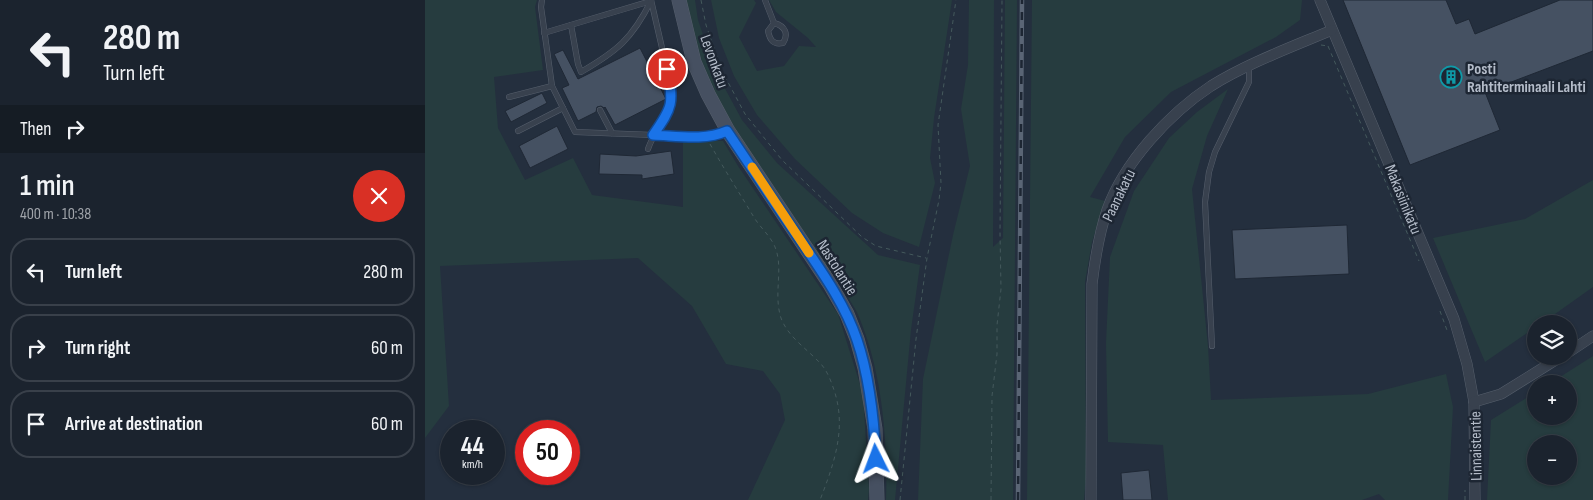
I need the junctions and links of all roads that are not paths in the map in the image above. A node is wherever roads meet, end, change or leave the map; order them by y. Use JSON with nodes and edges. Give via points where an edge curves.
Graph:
{"nodes":[{"id":1,"x":542,"y":0,"type":"edge"},
{"id":2,"x":651,"y":0,"type":"edge"},
{"id":3,"x":679,"y":0,"type":"edge"},
{"id":4,"x":765,"y":0,"type":"edge"},
{"id":5,"x":1320,"y":0,"type":"edge"},
{"id":6,"x":775,"y":23,"type":"dead end"},
{"id":7,"x":571,"y":24,"type":"junction"},
{"id":8,"x":544,"y":32,"type":"junction"},
{"id":9,"x":1327,"y":32,"type":"junction"},
{"id":10,"x":1249,"y":66,"type":"junction"},
{"id":11,"x":552,"y":86,"type":"junction"},
{"id":12,"x":509,"y":97,"type":"dead end"},
{"id":13,"x":563,"y":108,"type":"junction"},
{"id":14,"x":600,"y":110,"type":"dead end"},
{"id":15,"x":518,"y":131,"type":"dead end"},
{"id":16,"x":727,"y":131,"type":"junction"},
{"id":17,"x":612,"y":133,"type":"junction"},
{"id":18,"x":653,"y":135,"type":"junction"},
{"id":19,"x":649,"y":149,"type":"dead end"},
{"id":20,"x":1593,"y":336,"type":"edge"},
{"id":21,"x":1212,"y":346,"type":"dead end"},
{"id":22,"x":1577,"y":347,"type":"edge"},
{"id":23,"x":1548,"y":365,"type":"edge"},
{"id":24,"x":1474,"y":402,"type":"junction"},
{"id":25,"x":877,"y":500,"type":"edge"},
{"id":26,"x":1091,"y":500,"type":"edge"},
{"id":27,"x":1475,"y":500,"type":"edge"}],
"edges":[{"from":1,"to":8,"type":"lane"},
{"from":2,"to":7,"type":"lane"},
{"from":2,"to":7,"type":"lane","via":[[641,21],[625,42],[581,72]]},
{"from":2,"to":18,"type":"lane","via":[[672,100],[667,115]]},
{"from":3,"to":16,"type":"main road","name":"Levonkatu","via":[[694,62]]},
{"from":4,"to":6,"type":"lane"},
{"from":5,"to":9,"type":"street","name":"Makasiinikatu"},
{"from":7,"to":8,"type":"lane"},
{"from":8,"to":11,"type":"lane"},
{"from":9,"to":10,"type":"street","name":"Paanakatu"},
{"from":9,"to":24,"type":"street","name":"Makasiinikatu","via":[[1454,319]]},
{"from":10,"to":21,"type":"lane","via":[[1249,82],[1215,152],[1205,202]]},
{"from":10,"to":26,"type":"street","name":"Paanakatu","via":[[1212,86],[1169,119],[1134,162],[1108,208],[1095,257],[1092,284]]},
{"from":11,"to":12,"type":"lane"},
{"from":11,"to":13,"type":"lane"},
{"from":13,"to":15,"type":"lane"},
{"from":13,"to":17,"type":"lane","via":[[575,132]]},
{"from":14,"to":17,"type":"lane"},
{"from":16,"to":18,"type":"lane","via":[[706,137]]},
{"from":16,"to":25,"type":"main road","name":"Nastolantie","via":[[847,314],[857,339],[871,397]]},
{"from":17,"to":18,"type":"lane"},
{"from":18,"to":19,"type":"lane"},
{"from":20,"to":22,"type":"street"},
{"from":23,"to":24,"type":"street","name":"Linnaistentie","via":[[1501,394]]},
{"from":24,"to":27,"type":"street","name":"Linnaistentie"}]}
